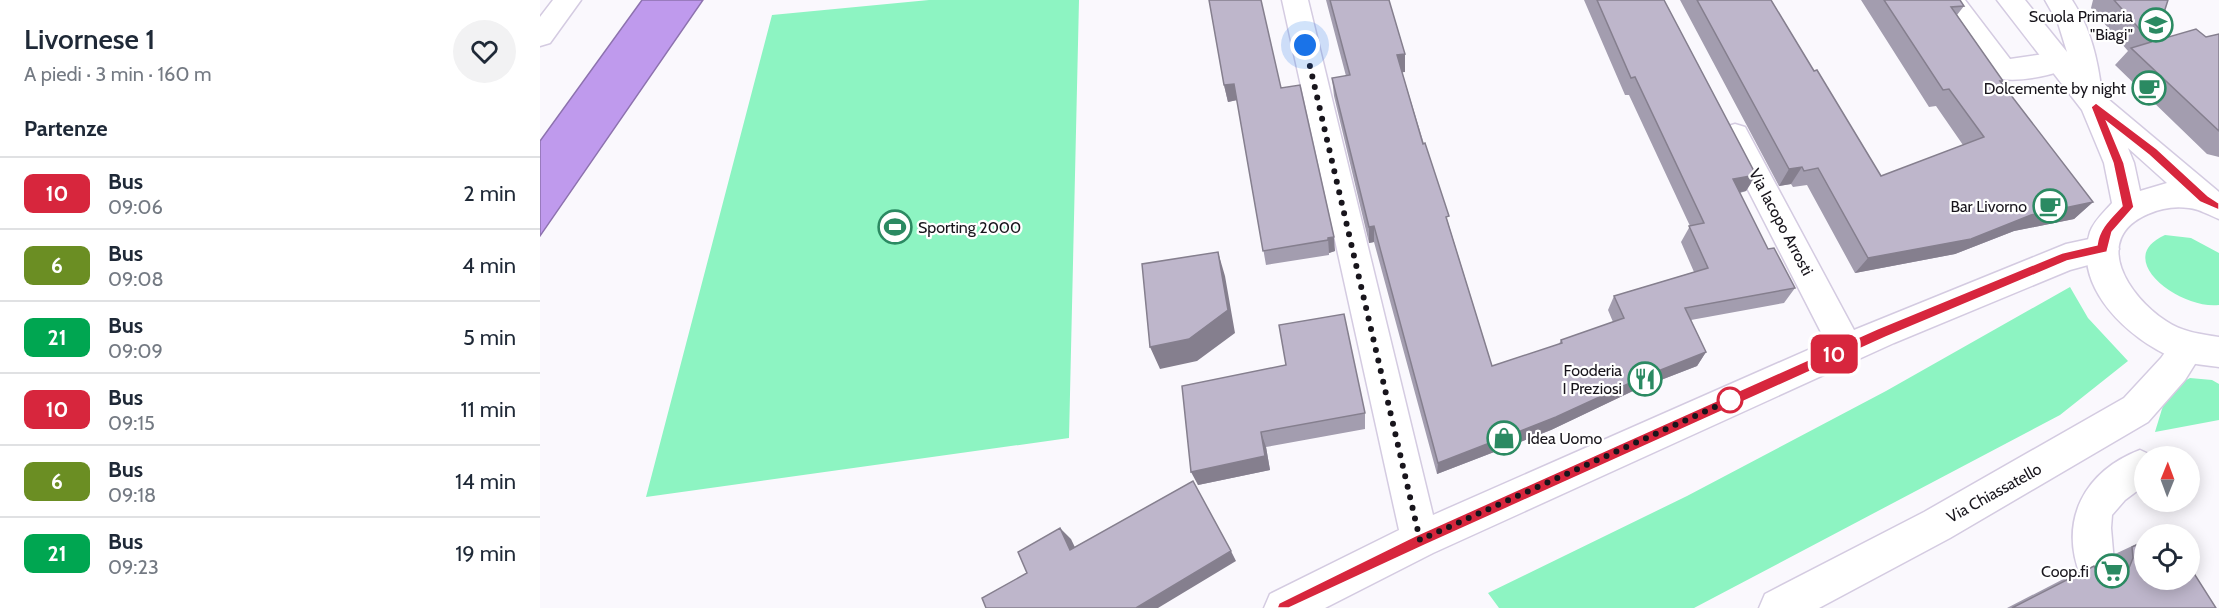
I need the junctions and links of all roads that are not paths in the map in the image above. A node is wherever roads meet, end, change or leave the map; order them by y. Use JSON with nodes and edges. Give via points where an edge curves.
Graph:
{"nodes":[{"id":1,"x":568,"y":0,"type":"edge"},
{"id":2,"x":1295,"y":0,"type":"edge"},
{"id":3,"x":1950,"y":0,"type":"edge"},
{"id":4,"x":2010,"y":0,"type":"edge"},
{"id":5,"x":2058,"y":0,"type":"edge"},
{"id":6,"x":540,"y":36,"type":"edge"},
{"id":7,"x":2058,"y":62,"type":"junction"},
{"id":8,"x":2092,"y":102,"type":"junction"},
{"id":9,"x":1724,"y":115,"type":"edge"},
{"id":10,"x":2211,"y":202,"type":"edge"},
{"id":11,"x":2128,"y":207,"type":"junction"},
{"id":12,"x":2103,"y":249,"type":"junction"},
{"id":13,"x":1847,"y":349,"type":"junction"},
{"id":14,"x":2208,"y":354,"type":"edge"},
{"id":15,"x":2104,"y":430,"type":"junction"},
{"id":16,"x":2134,"y":462,"type":"edge"},
{"id":17,"x":2134,"y":473,"type":"edge"},
{"id":18,"x":1420,"y":540,"type":"junction"},
{"id":19,"x":2095,"y":563,"type":"dead end"},
{"id":20,"x":1284,"y":608,"type":"edge"},
{"id":21,"x":1779,"y":608,"type":"edge"}],
"edges":[{"from":1,"to":6,"type":"street"},
{"from":2,"to":18,"type":"street"},
{"from":3,"to":7,"type":"street","via":[[2003,70]]},
{"from":4,"to":7,"type":"street"},
{"from":5,"to":8,"type":"street","via":[[2080,43]]},
{"from":7,"to":8,"type":"street"},
{"from":8,"to":10,"type":"street"},
{"from":8,"to":11,"type":"street","via":[[2119,163]]},
{"from":9,"to":13,"type":"street","name":"Via Iacopo Arrosti"},
{"from":10,"to":11,"type":"street","via":[[2169,194]]},
{"from":11,"to":12,"type":"street","via":[[2108,229]]},
{"from":12,"to":13,"type":"street","via":[[2066,257]]},
{"from":12,"to":14,"type":"street","via":[[2112,286],[2133,317],[2158,336]]},
{"from":13,"to":18,"type":"street"},
{"from":14,"to":15,"type":"street","name":"Via Chiassatello","via":[[2174,369],[2136,410]]},
{"from":15,"to":16,"type":"street"},
{"from":15,"to":21,"type":"street","name":"Via Chiassatello"},
{"from":17,"to":19,"type":"street","via":[[2113,485],[2096,505],[2091,527]]},
{"from":18,"to":20,"type":"street"}]}
